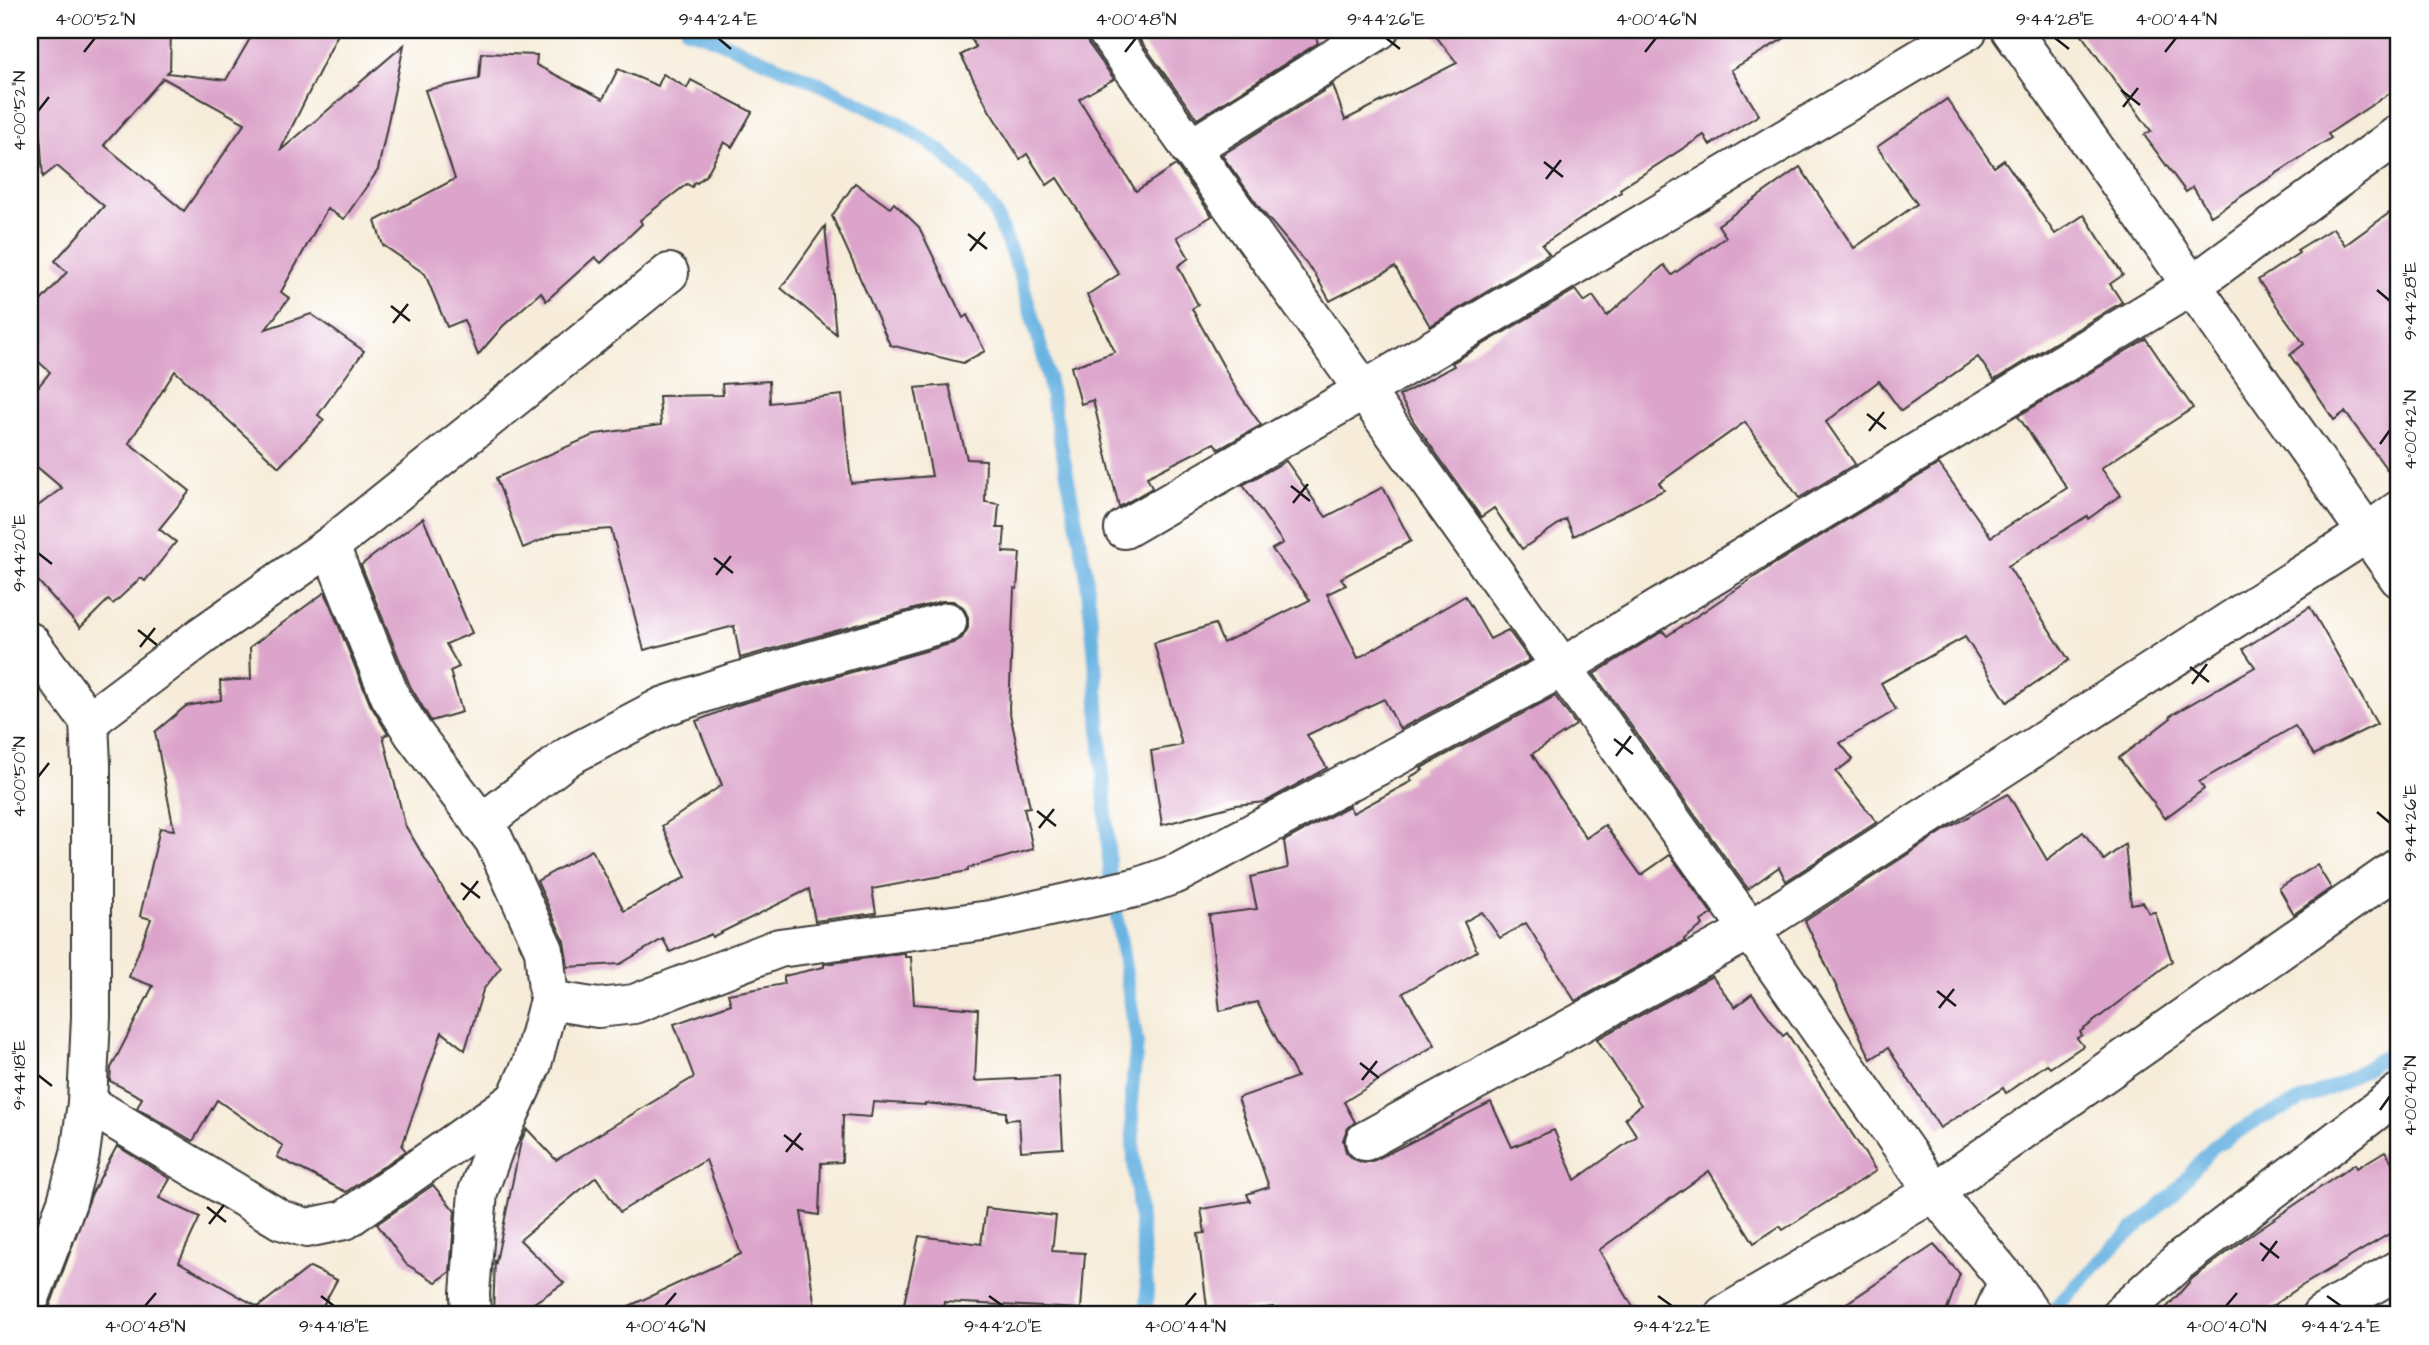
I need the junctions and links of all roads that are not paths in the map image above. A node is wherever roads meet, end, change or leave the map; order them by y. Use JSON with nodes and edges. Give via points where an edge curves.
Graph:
{"nodes":[{"id":1,"x":1106,"y":30,"type":"edge"},
{"id":2,"x":1379,"y":30,"type":"edge"},
{"id":3,"x":1969,"y":30,"type":"edge"},
{"id":4,"x":2011,"y":30,"type":"edge"},
{"id":5,"x":2399,"y":134,"type":"edge"},
{"id":6,"x":1190,"y":149,"type":"junction"},
{"id":7,"x":669,"y":273,"type":"dead end"},
{"id":8,"x":2191,"y":286,"type":"junction"},
{"id":9,"x":1363,"y":391,"type":"junction"},
{"id":10,"x":2399,"y":510,"type":"edge"},
{"id":11,"x":1124,"y":529,"type":"dead end"},
{"id":12,"x":2367,"y":533,"type":"junction"},
{"id":13,"x":330,"y":546,"type":"junction"},
{"id":14,"x":2399,"y":578,"type":"edge"},
{"id":15,"x":947,"y":622,"type":"dead end"},
{"id":16,"x":30,"y":642,"type":"edge"},
{"id":17,"x":1561,"y":668,"type":"junction"},
{"id":18,"x":89,"y":721,"type":"junction"},
{"id":19,"x":481,"y":824,"type":"junction"},
{"id":20,"x":2399,"y":867,"type":"edge"},
{"id":21,"x":1750,"y":930,"type":"junction"},
{"id":22,"x":548,"y":1000,"type":"junction"},
{"id":23,"x":2399,"y":1093,"type":"edge"},
{"id":24,"x":514,"y":1101,"type":"junction"},
{"id":25,"x":87,"y":1103,"type":"junction"},
{"id":26,"x":1364,"y":1141,"type":"dead end"},
{"id":27,"x":1934,"y":1192,"type":"junction"},
{"id":28,"x":2399,"y":1269,"type":"edge"},
{"id":29,"x":2008,"y":1281,"type":"junction"},
{"id":30,"x":30,"y":1298,"type":"edge"},
{"id":31,"x":471,"y":1315,"type":"edge"},
{"id":32,"x":1724,"y":1315,"type":"edge"},
{"id":33,"x":1993,"y":1315,"type":"edge"},
{"id":34,"x":2032,"y":1315,"type":"edge"},
{"id":35,"x":2119,"y":1315,"type":"edge"},
{"id":36,"x":2321,"y":1315,"type":"edge"}],
"edges":[{"from":1,"to":6,"type":"street"},
{"from":2,"to":6,"type":"street"},
{"from":3,"to":9,"type":"street"},
{"from":4,"to":8,"type":"street"},
{"from":5,"to":8,"type":"street"},
{"from":6,"to":9,"type":"street"},
{"from":7,"to":13,"type":"street"},
{"from":8,"to":12,"type":"street"},
{"from":8,"to":17,"type":"street"},
{"from":9,"to":11,"type":"street"},
{"from":9,"to":17,"type":"street"},
{"from":10,"to":12,"type":"street"},
{"from":12,"to":14,"type":"street"},
{"from":12,"to":21,"type":"street"},
{"from":13,"to":18,"type":"street"},
{"from":13,"to":19,"type":"street","via":[[390,696],[412,733]]},
{"from":15,"to":19,"type":"street","via":[[662,707],[569,756]]},
{"from":16,"to":18,"type":"street"},
{"from":17,"to":21,"type":"street"},
{"from":17,"to":22,"type":"street","via":[[1178,873],[1139,887],[990,920],[779,948],[634,1004],[598,1008]]},
{"from":18,"to":25,"type":"street","via":[[91,1017]]},
{"from":19,"to":22,"type":"street","via":[[494,840],[544,950]]},
{"from":20,"to":27,"type":"street"},
{"from":21,"to":26,"type":"street"},
{"from":21,"to":27,"type":"street"},
{"from":22,"to":24,"type":"street","via":[[532,1064]]},
{"from":23,"to":35,"type":"street","via":[[2178,1262]]},
{"from":24,"to":25,"type":"street","via":[[345,1220],[307,1228],[281,1220]]},
{"from":24,"to":31,"type":"street","via":[[478,1192]]},
{"from":25,"to":30,"type":"street","via":[[67,1202]]},
{"from":27,"to":29,"type":"street"},
{"from":27,"to":32,"type":"street"},
{"from":28,"to":36,"type":"street"},
{"from":29,"to":33,"type":"street"},
{"from":29,"to":34,"type":"street"}]}
